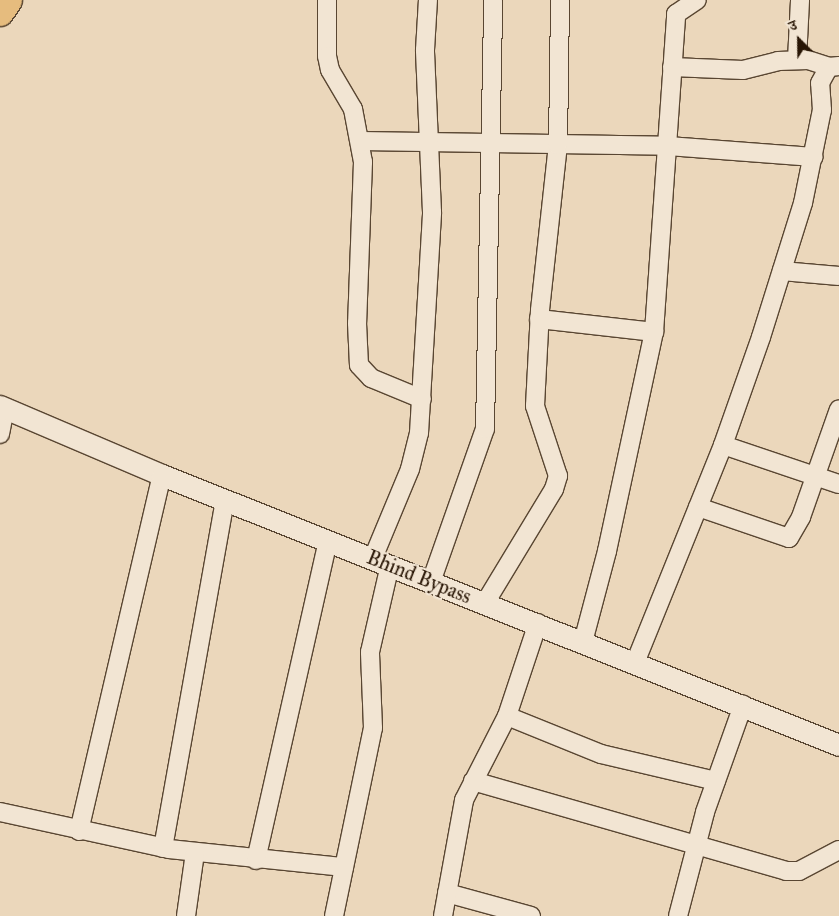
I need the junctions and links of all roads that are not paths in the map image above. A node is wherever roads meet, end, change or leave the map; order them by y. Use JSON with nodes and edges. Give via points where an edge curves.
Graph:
{"nodes":[{"id":1,"x":8,"y":0,"type":"edge"},
{"id":2,"x":327,"y":0,"type":"edge"},
{"id":3,"x":428,"y":0,"type":"edge"},
{"id":4,"x":493,"y":0,"type":"edge"},
{"id":5,"x":560,"y":0,"type":"edge"},
{"id":6,"x":697,"y":0,"type":"edge"},
{"id":7,"x":800,"y":0,"type":"edge"},
{"id":8,"x":0,"y":12,"type":"edge"},
{"id":9,"x":797,"y":60,"type":"junction"},
{"id":10,"x":672,"y":67,"type":"junction"},
{"id":11,"x":834,"y":67,"type":"edge"},
{"id":12,"x":360,"y":141,"type":"junction"},
{"id":13,"x":430,"y":141,"type":"junction"},
{"id":14,"x":490,"y":144,"type":"junction"},
{"id":15,"x":558,"y":145,"type":"junction"},
{"id":16,"x":668,"y":146,"type":"junction"},
{"id":17,"x":814,"y":157,"type":"junction"},
{"id":18,"x":782,"y":272,"type":"junction"},
{"id":19,"x":839,"y":276,"type":"edge"},
{"id":20,"x":539,"y":319,"type":"junction"},
{"id":21,"x":654,"y":332,"type":"junction"},
{"id":22,"x":422,"y":399,"type":"junction"},
{"id":23,"x":3,"y":407,"type":"edge"},
{"id":24,"x":839,"y":409,"type":"edge"},
{"id":25,"x":0,"y":434,"type":"edge"},
{"id":26,"x":723,"y":445,"type":"junction"},
{"id":27,"x":162,"y":475,"type":"junction"},
{"id":28,"x":815,"y":477,"type":"junction"},
{"id":29,"x":839,"y":484,"type":"edge"},
{"id":30,"x":225,"y":500,"type":"junction"},
{"id":31,"x":698,"y":507,"type":"junction"},
{"id":32,"x":328,"y":541,"type":"junction"},
{"id":33,"x":382,"y":562,"type":"junction"},
{"id":34,"x":431,"y":582,"type":"junction"},
{"id":35,"x":485,"y":603,"type":"junction"},
{"id":36,"x":538,"y":623,"type":"junction"},
{"id":37,"x":583,"y":642,"type":"junction"},
{"id":38,"x":635,"y":663,"type":"junction"},
{"id":39,"x":743,"y":705,"type":"junction"},
{"id":40,"x":507,"y":716,"type":"junction"},
{"id":41,"x":839,"y":745,"type":"edge"},
{"id":42,"x":473,"y":781,"type":"junction"},
{"id":43,"x":716,"y":781,"type":"junction"},
{"id":44,"x":0,"y":812,"type":"edge"},
{"id":45,"x":79,"y":831,"type":"junction"},
{"id":46,"x":696,"y":844,"type":"junction"},
{"id":47,"x":163,"y":848,"type":"junction"},
{"id":48,"x":839,"y":850,"type":"edge"},
{"id":49,"x":195,"y":853,"type":"junction"},
{"id":50,"x":256,"y":860,"type":"junction"},
{"id":51,"x":344,"y":867,"type":"junction"},
{"id":52,"x":447,"y":893,"type":"junction"},
{"id":53,"x":186,"y":916,"type":"edge"},
{"id":54,"x":334,"y":916,"type":"edge"},
{"id":55,"x":443,"y":916,"type":"edge"},
{"id":56,"x":531,"y":916,"type":"edge"},
{"id":57,"x":678,"y":916,"type":"edge"}],
"edges":[{"from":1,"to":8,"type":"highway"},
{"from":2,"to":12,"type":"street","via":[[328,63],[353,109]]},
{"from":3,"to":13,"type":"street","via":[[425,50]]},
{"from":4,"to":14,"type":"street"},
{"from":5,"to":15,"type":"street"},
{"from":6,"to":10,"type":"street","via":[[676,14]]},
{"from":7,"to":9,"type":"street"},
{"from":9,"to":10,"type":"street","via":[[743,70]]},
{"from":9,"to":11,"type":"street"},
{"from":10,"to":16,"type":"street"},
{"from":11,"to":17,"type":"street","via":[[820,83],[822,110]]},
{"from":12,"to":13,"type":"street"},
{"from":12,"to":22,"type":"street","via":[[363,192],[357,323],[359,365],[371,378]]},
{"from":13,"to":14,"type":"street"},
{"from":13,"to":22,"type":"street","via":[[432,212]]},
{"from":14,"to":15,"type":"street"},
{"from":14,"to":34,"type":"street","via":[[485,429]]},
{"from":15,"to":16,"type":"street"},
{"from":15,"to":20,"type":"street"},
{"from":16,"to":17,"type":"street"},
{"from":16,"to":21,"type":"street"},
{"from":17,"to":18,"type":"street"},
{"from":18,"to":19,"type":"street"},
{"from":18,"to":26,"type":"street"},
{"from":20,"to":21,"type":"street"},
{"from":20,"to":35,"type":"street","via":[[535,406],[558,476],[554,489]]},
{"from":21,"to":37,"type":"street","via":[[608,551]]},
{"from":22,"to":33,"type":"street","via":[[419,433]]},
{"from":23,"to":25,"type":"street"},
{"from":23,"to":27,"type":"street","name":"Bhind Bypass"},
{"from":24,"to":28,"type":"street"},
{"from":26,"to":28,"type":"street"},
{"from":26,"to":31,"type":"street"},
{"from":27,"to":30,"type":"street","name":"Bhind Bypass"},
{"from":27,"to":45,"type":"street"},
{"from":28,"to":29,"type":"street"},
{"from":28,"to":31,"type":"street","via":[[796,528],[789,538]]},
{"from":30,"to":32,"type":"street","name":"Bhind Bypass"},
{"from":30,"to":47,"type":"street"},
{"from":31,"to":38,"type":"street"},
{"from":32,"to":33,"type":"street","name":"Bhind Bypass"},
{"from":32,"to":50,"type":"street"},
{"from":33,"to":34,"type":"street","name":"Bhind Bypass"},
{"from":33,"to":51,"type":"street","via":[[371,644],[373,728]]},
{"from":34,"to":35,"type":"street","name":"Bhind Bypass"},
{"from":35,"to":36,"type":"street","name":"Bhind Bypass"},
{"from":36,"to":37,"type":"street","name":"Bhind Bypass"},
{"from":36,"to":40,"type":"street"},
{"from":37,"to":38,"type":"street","name":"Bhind Bypass"},
{"from":38,"to":39,"type":"street","name":"Bhind Bypass"},
{"from":39,"to":41,"type":"street","name":"Bhind Bypass"},
{"from":39,"to":43,"type":"street"},
{"from":40,"to":42,"type":"street"},
{"from":40,"to":43,"type":"street","via":[[602,754]]},
{"from":42,"to":46,"type":"street"},
{"from":42,"to":52,"type":"street","via":[[459,816]]},
{"from":43,"to":46,"type":"street"},
{"from":44,"to":45,"type":"street"},
{"from":45,"to":47,"type":"street"},
{"from":46,"to":48,"type":"street","via":[[786,871],[799,871]]},
{"from":46,"to":57,"type":"street"},
{"from":47,"to":49,"type":"street"},
{"from":49,"to":50,"type":"street"},
{"from":49,"to":53,"type":"street"},
{"from":50,"to":51,"type":"street"},
{"from":51,"to":54,"type":"street"},
{"from":52,"to":55,"type":"street"},
{"from":52,"to":56,"type":"street"}]}
